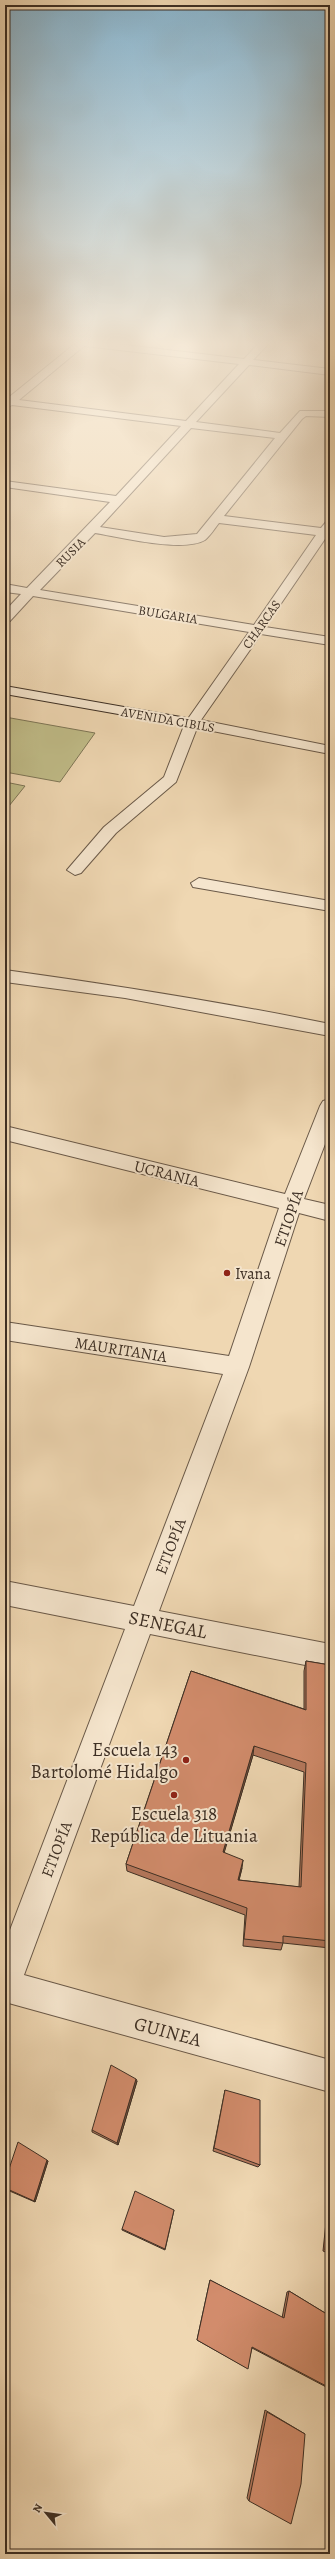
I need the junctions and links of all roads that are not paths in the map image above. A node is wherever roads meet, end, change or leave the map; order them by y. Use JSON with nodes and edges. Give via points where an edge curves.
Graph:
{"nodes":[{"id":1,"x":153,"y":462,"type":"edge"},
{"id":2,"x":260,"y":462,"type":"edge"},
{"id":3,"x":5,"y":484,"type":"edge"},
{"id":4,"x":119,"y":500,"type":"junction"},
{"id":5,"x":216,"y":519,"type":"junction"},
{"id":6,"x":92,"y":530,"type":"junction"},
{"id":7,"x":328,"y":530,"type":"edge"},
{"id":8,"x":5,"y":588,"type":"edge"},
{"id":9,"x":31,"y":592,"type":"junction"},
{"id":10,"x":5,"y":618,"type":"edge"},
{"id":11,"x":259,"y":628,"type":"junction"},
{"id":12,"x":330,"y":641,"type":"edge"},
{"id":13,"x":5,"y":690,"type":"edge"},
{"id":14,"x":192,"y":723,"type":"junction"},
{"id":15,"x":330,"y":750,"type":"edge"},
{"id":16,"x":75,"y":870,"type":"dead end"},
{"id":17,"x":199,"y":884,"type":"dead end"},
{"id":18,"x":330,"y":906,"type":"edge"},
{"id":19,"x":5,"y":976,"type":"edge"},
{"id":20,"x":330,"y":1030,"type":"edge"},
{"id":21,"x":330,"y":1106,"type":"edge"},
{"id":22,"x":5,"y":1132,"type":"edge"},
{"id":23,"x":292,"y":1205,"type":"junction"},
{"id":24,"x":330,"y":1213,"type":"edge"},
{"id":25,"x":5,"y":1331,"type":"edge"},
{"id":26,"x":237,"y":1368,"type":"junction"},
{"id":27,"x":5,"y":1593,"type":"edge"},
{"id":28,"x":142,"y":1618,"type":"junction"},
{"id":29,"x":330,"y":1657,"type":"edge"},
{"id":30,"x":5,"y":1985,"type":"edge"},
{"id":31,"x":330,"y":2076,"type":"edge"}],
"edges":[{"from":1,"to":4,"type":"street","name":"RUSIA"},
{"from":2,"to":5,"type":"street"},
{"from":3,"to":4,"type":"street"},
{"from":4,"to":6,"type":"street","name":"RUSIA"},
{"from":5,"to":6,"type":"street","via":[[201,537],[188,542]]},
{"from":5,"to":7,"type":"street"},
{"from":6,"to":9,"type":"street","name":"RUSIA"},
{"from":7,"to":11,"type":"street","name":"CHARCAS"},
{"from":8,"to":9,"type":"street","name":"BULGARIA"},
{"from":9,"to":10,"type":"street","name":"RUSIA"},
{"from":9,"to":11,"type":"street","name":"BULGARIA"},
{"from":11,"to":12,"type":"street","name":"BULGARIA"},
{"from":11,"to":14,"type":"street","name":"CHARCAS"},
{"from":13,"to":14,"type":"street","name":"AVENIDA CIBILS"},
{"from":14,"to":15,"type":"street","name":"AVENIDA CIBILS"},
{"from":14,"to":16,"type":"street","name":"CHARCAS","via":[[184,741],[180,761],[171,779],[110,830]]},
{"from":17,"to":18,"type":"street"},
{"from":19,"to":20,"type":"street","via":[[242,1012]]},
{"from":21,"to":23,"type":"street","name":"ETIOPÍA"},
{"from":22,"to":23,"type":"street","name":"UCRANIA"},
{"from":23,"to":24,"type":"street","name":"UCRANIA"},
{"from":23,"to":26,"type":"street","name":"ETIOPÍA"},
{"from":25,"to":26,"type":"street","name":"MAURITANIA"},
{"from":26,"to":28,"type":"street","name":"ETIOPÍA"},
{"from":27,"to":28,"type":"street","name":"SENEGAL"},
{"from":28,"to":29,"type":"street","name":"SENEGAL"},
{"from":28,"to":30,"type":"street","name":"ETIOPÍA"},
{"from":30,"to":31,"type":"street","name":"GUINEA"}]}
